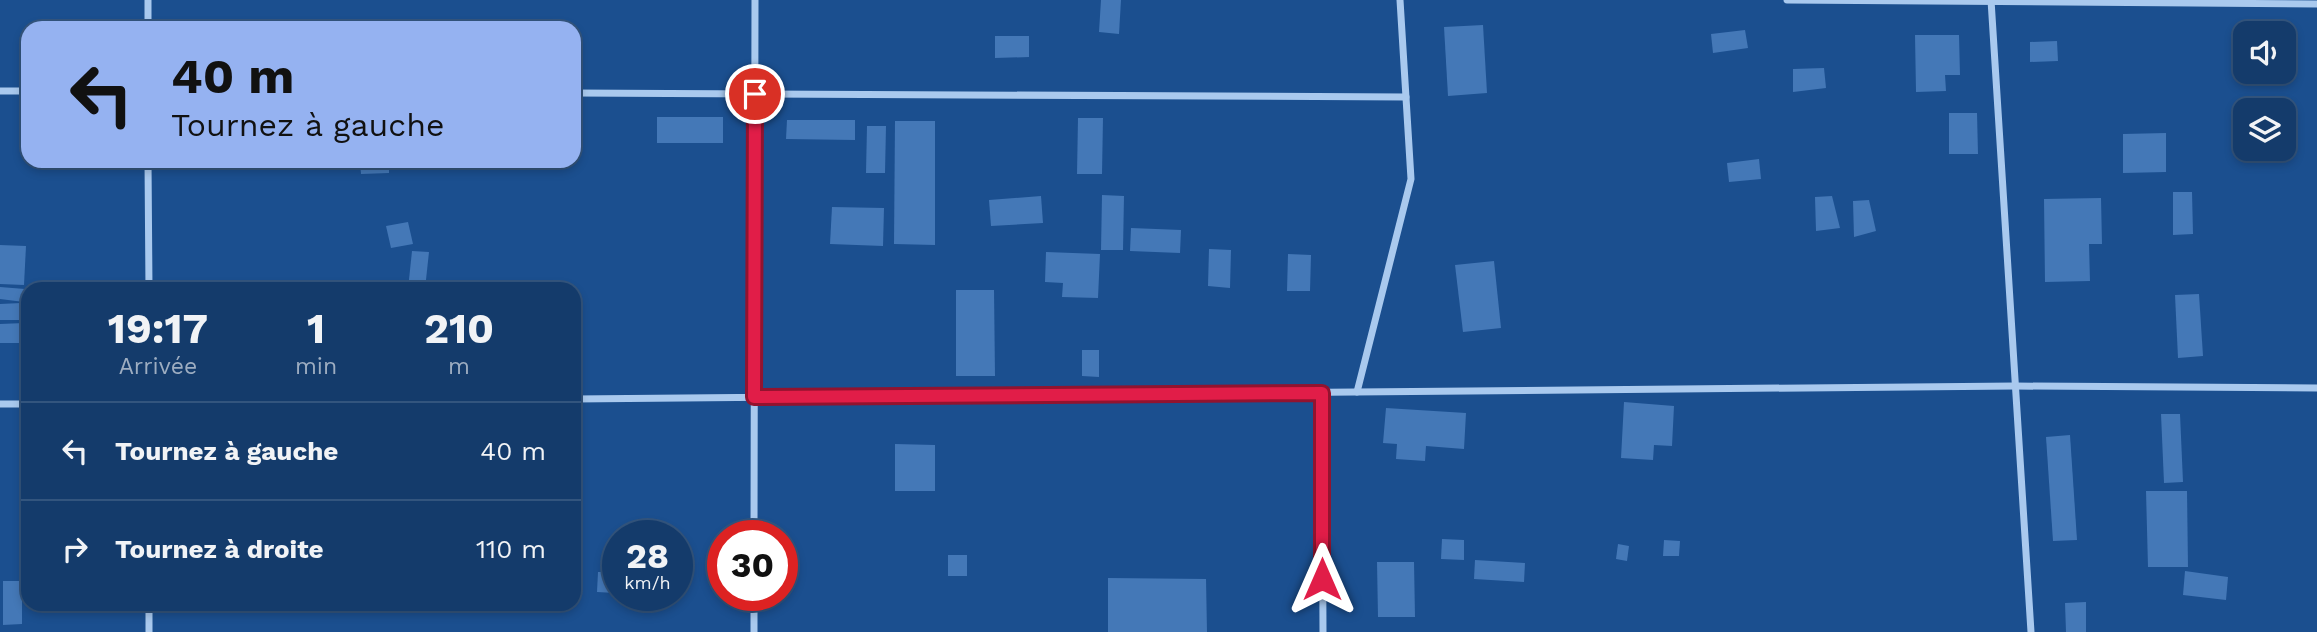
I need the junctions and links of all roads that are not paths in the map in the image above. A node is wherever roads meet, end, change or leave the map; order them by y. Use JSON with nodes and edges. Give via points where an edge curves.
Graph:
{"nodes":[{"id":1,"x":148,"y":0,"type":"edge"},
{"id":2,"x":755,"y":0,"type":"edge"},
{"id":3,"x":1400,"y":0,"type":"edge"},
{"id":4,"x":1787,"y":0,"type":"edge"},
{"id":5,"x":1991,"y":1,"type":"edge"},
{"id":6,"x":2317,"y":4,"type":"edge"},
{"id":7,"x":148,"y":21,"type":"edge"},
{"id":8,"x":0,"y":91,"type":"edge"},
{"id":9,"x":21,"y":91,"type":"edge"},
{"id":10,"x":581,"y":93,"type":"edge"},
{"id":11,"x":755,"y":94,"type":"junction"},
{"id":12,"x":1406,"y":97,"type":"junction"},
{"id":13,"x":148,"y":168,"type":"edge"},
{"id":14,"x":149,"y":282,"type":"edge"},
{"id":15,"x":2015,"y":386,"type":"junction"},
{"id":16,"x":2317,"y":388,"type":"edge"},
{"id":17,"x":1357,"y":392,"type":"junction"},
{"id":18,"x":1322,"y":393,"type":"junction"},
{"id":19,"x":754,"y":397,"type":"junction"},
{"id":20,"x":581,"y":399,"type":"edge"},
{"id":21,"x":0,"y":404,"type":"edge"},
{"id":22,"x":21,"y":404,"type":"edge"},
{"id":23,"x":754,"y":520,"type":"edge"},
{"id":24,"x":149,"y":611,"type":"edge"},
{"id":25,"x":754,"y":611,"type":"edge"},
{"id":26,"x":149,"y":632,"type":"edge"},
{"id":27,"x":754,"y":632,"type":"edge"},
{"id":28,"x":1322,"y":632,"type":"edge"},
{"id":29,"x":2031,"y":632,"type":"edge"}],
"edges":[{"from":1,"to":7,"type":"street"},
{"from":2,"to":11,"type":"street"},
{"from":3,"to":12,"type":"street"},
{"from":4,"to":5,"type":"street"},
{"from":5,"to":6,"type":"street"},
{"from":5,"to":15,"type":"street"},
{"from":8,"to":9,"type":"street"},
{"from":10,"to":11,"type":"street"},
{"from":11,"to":12,"type":"street"},
{"from":11,"to":19,"type":"street"},
{"from":12,"to":17,"type":"street","via":[[1411,178]]},
{"from":13,"to":14,"type":"street"},
{"from":15,"to":16,"type":"street"},
{"from":15,"to":17,"type":"street"},
{"from":15,"to":29,"type":"street"},
{"from":17,"to":18,"type":"street"},
{"from":18,"to":19,"type":"street"},
{"from":18,"to":28,"type":"street"},
{"from":19,"to":20,"type":"street"},
{"from":19,"to":23,"type":"street"},
{"from":21,"to":22,"type":"street"},
{"from":24,"to":26,"type":"street"},
{"from":25,"to":27,"type":"street"}]}
